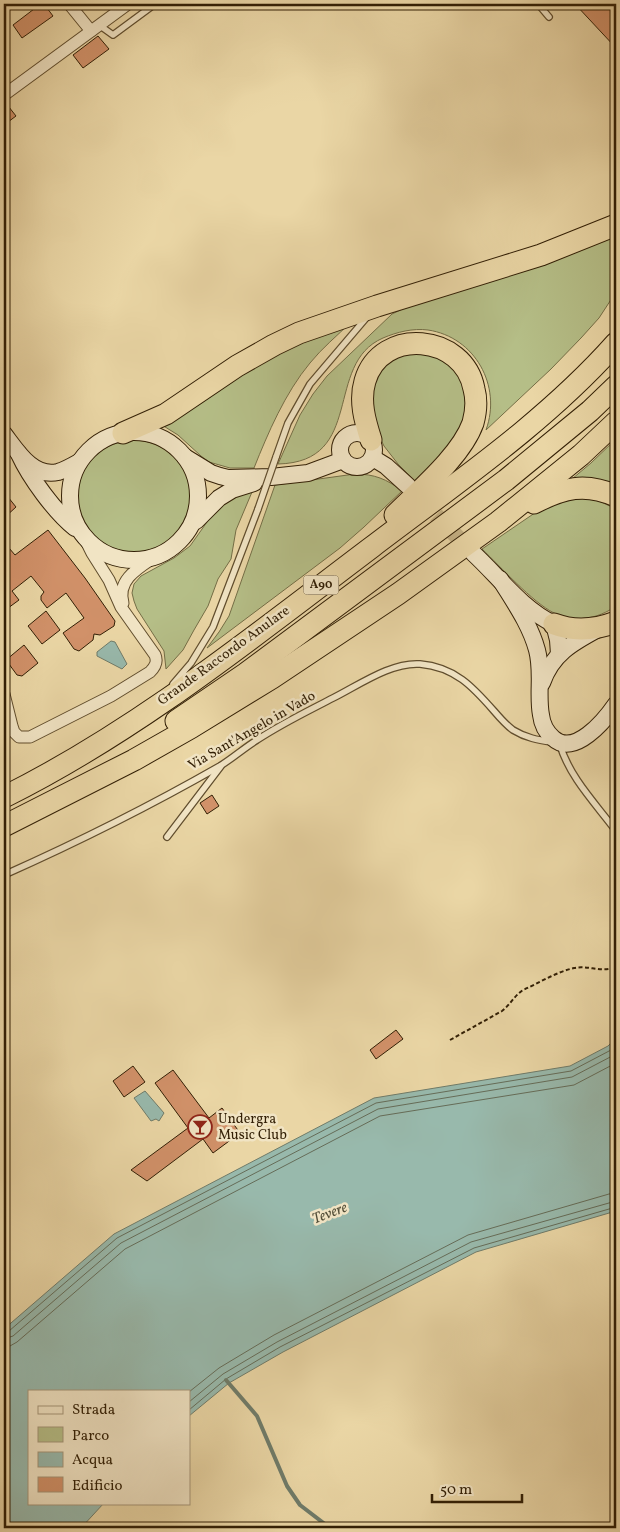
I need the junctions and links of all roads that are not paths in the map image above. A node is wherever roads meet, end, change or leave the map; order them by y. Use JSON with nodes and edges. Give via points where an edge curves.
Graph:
{"nodes":[{"id":1,"x":69,"y":4,"type":"edge"},
{"id":2,"x":128,"y":4,"type":"edge"},
{"id":3,"x":155,"y":4,"type":"edge"},
{"id":4,"x":538,"y":4,"type":"edge"},
{"id":5,"x":548,"y":17,"type":"dead end"},
{"id":6,"x":95,"y":28,"type":"junction"},
{"id":7,"x":4,"y":95,"type":"edge"},
{"id":8,"x":616,"y":225,"type":"edge"},
{"id":9,"x":377,"y":306,"type":"junction"},
{"id":10,"x":616,"y":343,"type":"edge"},
{"id":11,"x":616,"y":386,"type":"edge"},
{"id":12,"x":616,"y":422,"type":"edge"},
{"id":13,"x":123,"y":433,"type":"junction"},
{"id":14,"x":4,"y":434,"type":"edge"},
{"id":15,"x":372,"y":449,"type":"junction"},
{"id":16,"x":19,"y":454,"type":"junction"},
{"id":17,"x":181,"y":454,"type":"junction"},
{"id":18,"x":343,"y":460,"type":"junction"},
{"id":19,"x":79,"y":462,"type":"junction"},
{"id":20,"x":271,"y":477,"type":"junction"},
{"id":21,"x":408,"y":486,"type":"tunnel mouth"},
{"id":22,"x":616,"y":496,"type":"edge"},
{"id":23,"x":498,"y":522,"type":"junction"},
{"id":24,"x":193,"y":524,"type":"junction"},
{"id":25,"x":83,"y":537,"type":"junction"},
{"id":26,"x":473,"y":553,"type":"tunnel mouth"},
{"id":27,"x":159,"y":554,"type":"junction"},
{"id":28,"x":341,"y":570,"type":"junction"},
{"id":29,"x":500,"y":579,"type":"junction"},
{"id":30,"x":125,"y":612,"type":"junction"},
{"id":31,"x":554,"y":624,"type":"junction"},
{"id":32,"x":610,"y":624,"type":"edge"},
{"id":33,"x":559,"y":654,"type":"junction"},
{"id":34,"x":540,"y":693,"type":"junction"},
{"id":35,"x":4,"y":694,"type":"edge"},
{"id":36,"x":616,"y":704,"type":"edge"},
{"id":37,"x":153,"y":708,"type":"junction"},
{"id":38,"x":559,"y":743,"type":"junction"},
{"id":39,"x":222,"y":765,"type":"junction"},
{"id":40,"x":83,"y":785,"type":"junction"},
{"id":41,"x":4,"y":796,"type":"edge"},
{"id":42,"x":4,"y":826,"type":"edge"},
{"id":43,"x":616,"y":831,"type":"edge"},
{"id":44,"x":168,"y":837,"type":"dead end"},
{"id":45,"x":4,"y":874,"type":"edge"}],
"edges":[{"from":1,"to":6,"type":"street"},
{"from":2,"to":6,"type":"street"},
{"from":3,"to":6,"type":"lane","via":[[113,35]]},
{"from":4,"to":5,"type":"lane"},
{"from":6,"to":7,"type":"street"},
{"from":8,"to":9,"type":"highway","via":[[541,255]]},
{"from":9,"to":13,"type":"highway","via":[[274,345],[171,411]]},
{"from":9,"to":37,"type":"lane","bridge":true,"via":[[310,384],[288,423],[213,627],[191,663]]},
{"from":10,"to":28,"type":"highway","name":"Grande Raccordo Anulare","number":"A90","via":[[587,374],[518,435]]},
{"from":11,"to":40,"type":"highway","name":"Grande Raccordo Anulare","number":"A90","via":[[506,480],[245,674]]},
{"from":12,"to":23,"type":"highway","name":"Grande Raccordo Anulare"},
{"from":13,"to":17,"type":"street","via":[[154,435]]},
{"from":13,"to":19,"type":"street","via":[[98,443]]},
{"from":14,"to":16,"type":"street"},
{"from":15,"to":18,"type":"street","via":[[366,465],[351,467]]},
{"from":15,"to":18,"type":"street","via":[[364,434],[354,433],[345,438],[340,448]]},
{"from":15,"to":21,"type":"street"},
{"from":15,"to":28,"type":"highway","via":[[364,414],[363,391],[365,380],[378,360],[407,344],[441,348],[460,360],[473,382],[476,400],[473,421],[466,436],[438,472]]},
{"from":16,"to":19,"type":"street","via":[[36,469],[47,473],[58,472]]},
{"from":16,"to":25,"type":"street","via":[[57,510]]},
{"from":17,"to":20,"type":"street","via":[[220,476]]},
{"from":17,"to":24,"type":"street","via":[[192,469],[198,486],[199,504]]},
{"from":18,"to":20,"type":"street","via":[[308,473]]},
{"from":19,"to":25,"type":"street","via":[[68,499],[70,511]]},
{"from":20,"to":24,"type":"street","via":[[227,493]]},
{"from":22,"to":23,"type":"highway","via":[[594,488],[564,490]]},
{"from":23,"to":40,"type":"highway","name":"Grande Raccordo Anulare","via":[[272,678],[161,745]]},
{"from":24,"to":27,"type":"street","via":[[178,542]]},
{"from":25,"to":27,"type":"street","via":[[102,552],[120,560],[138,560]]},
{"from":25,"to":30,"type":"street"},
{"from":26,"to":29,"type":"street"},
{"from":27,"to":30,"type":"street","via":[[131,574],[122,587]]},
{"from":28,"to":37,"type":"highway","name":"Grande Raccordo Anulare","number":"A90"},
{"from":29,"to":31,"type":"street","via":[[532,610]]},
{"from":29,"to":34,"type":"street","via":[[530,630],[540,667]]},
{"from":30,"to":35,"type":"street","via":[[157,659],[150,672],[111,696],[30,737],[17,736]]},
{"from":31,"to":32,"type":"highway","via":[[581,630]]},
{"from":31,"to":33,"type":"street"},
{"from":32,"to":33,"type":"street"},
{"from":33,"to":34,"type":"street","via":[[547,671]]},
{"from":34,"to":38,"type":"street","via":[[542,722]]},
{"from":36,"to":38,"type":"street","via":[[587,735],[571,743]]},
{"from":37,"to":41,"type":"highway","name":"Grande Raccordo Anulare","number":"A90","via":[[81,754]]},
{"from":38,"to":39,"type":"lane","name":"Via Sant'Angelo in Vado","via":[[534,740],[513,730],[468,684],[450,672],[434,666],[412,664],[387,670],[302,714],[258,739]]},
{"from":38,"to":43,"type":"lane","via":[[570,770]]},
{"from":39,"to":44,"type":"lane"},
{"from":39,"to":45,"type":"lane","name":"Via Sant'Angelo in Vado","via":[[88,836]]},
{"from":40,"to":42,"type":"highway","name":"Grande Raccordo Anulare","number":"A90"}]}
